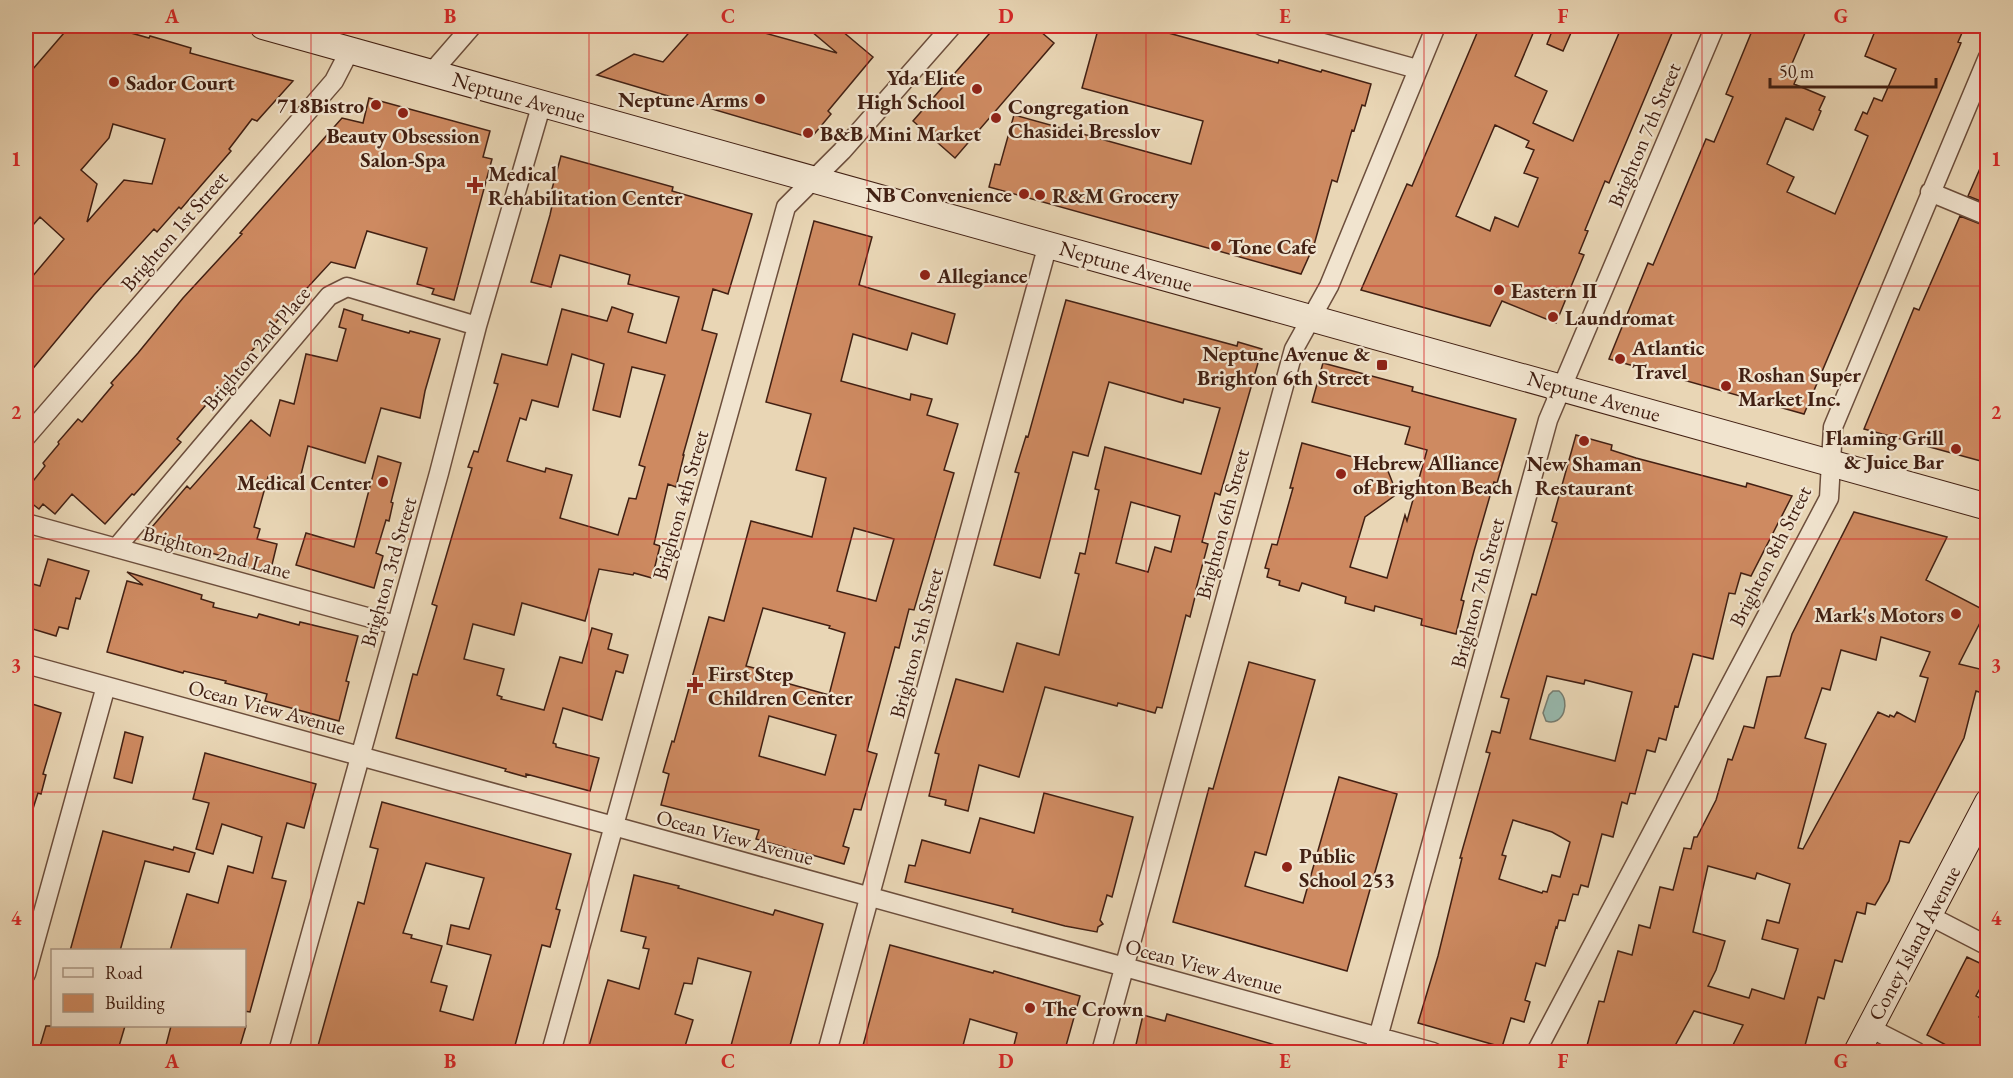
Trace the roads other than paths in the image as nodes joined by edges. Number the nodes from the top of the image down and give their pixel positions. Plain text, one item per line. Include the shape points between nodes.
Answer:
1 (263, 26) edge
2 (472, 26) edge
3 (952, 26) edge
4 (1262, 26) edge
5 (1436, 26) edge
6 (1715, 26) edge
7 (350, 50) junction
8 (1988, 57) edge
9 (1417, 69) junction
10 (432, 72) junction
11 (542, 103) junction
12 (815, 179) junction
13 (1930, 192) junction
14 (1988, 216) edge
15 (1048, 244) junction
16 (1311, 318) junction
17 (477, 326) junction
18 (1561, 387) junction
19 (26, 437) edge
20 (1831, 462) junction
21 (1988, 507) edge
22 (26, 524) edge
23 (116, 548) junction
24 (396, 625) junction
25 (26, 664) edge
26 (105, 686) junction
27 (360, 756) junction
28 (1988, 802) edge
29 (613, 826) junction
30 (870, 897) junction
31 (1928, 915) junction
32 (1988, 946) edge
33 (1125, 967) junction
34 (26, 974) edge
35 (1870, 1028) junction
36 (1376, 1045) edge
37 (278, 1053) edge
38 (551, 1053) edge
39 (827, 1053) edge
40 (1101, 1053) edge
41 (1433, 1053) edge
42 (1536, 1053) edge
43 (1857, 1053) edge
44 (1917, 1053) edge

1 - 7 main road, Neptune Avenue
2 - 10 street
3 - 12 street, Brighton 4th Street
4 - 9 street
5 - 9 street, Brighton 6th Street
6 - 18 street, Brighton 7th Street
7 - 10 main road, Neptune Avenue
7 - 19 street, Brighton 1st Street via 334,81
8 - 13 street, Brighton 8th Street
9 - 16 street, Brighton 6th Street via 1329,286
10 - 11 main road, Neptune Avenue
11 - 12 main road, Neptune Avenue
11 - 17 street, Brighton 3rd Street
12 - 15 main road, Neptune Avenue
12 - 29 street, Brighton 4th Street via 786,207
13 - 14 street
13 - 20 street, Brighton 8th Street via 1833,427
15 - 16 main road, Neptune Avenue
15 - 30 street, Brighton 5th Street
16 - 18 main road, Neptune Avenue
16 - 33 street, Brighton 6th Street via 1294,349
17 - 23 street, Brighton 2nd Place via 347,287 329,296
17 - 24 street, Brighton 3rd Street
18 - 20 main road, Neptune Avenue
18 - 36 street, Brighton 7th Street via 1548,420
20 - 21 main road, Neptune Avenue
20 - 42 street, Brighton 8th Street via 1829,498
22 - 23 street, Brighton 2nd Lane
23 - 24 street, Brighton 2nd Lane
24 - 27 street, Brighton 3rd Street
25 - 26 street, Ocean View Avenue
26 - 27 street, Ocean View Avenue
26 - 34 street
27 - 29 street, Ocean View Avenue
27 - 37 street, Brighton 3rd Street
28 - 31 main road, Coney Island Avenue
29 - 30 street, Ocean View Avenue
29 - 38 street, Brighton 4th Street
30 - 33 street, Ocean View Avenue
30 - 39 street, Brighton 5th Street
31 - 32 street
31 - 35 main road, Coney Island Avenue
33 - 36 street, Ocean View Avenue
33 - 40 street, Brighton 6th Street
35 - 43 main road, Coney Island Avenue
35 - 44 street
36 - 41 street, Ocean View Avenue

